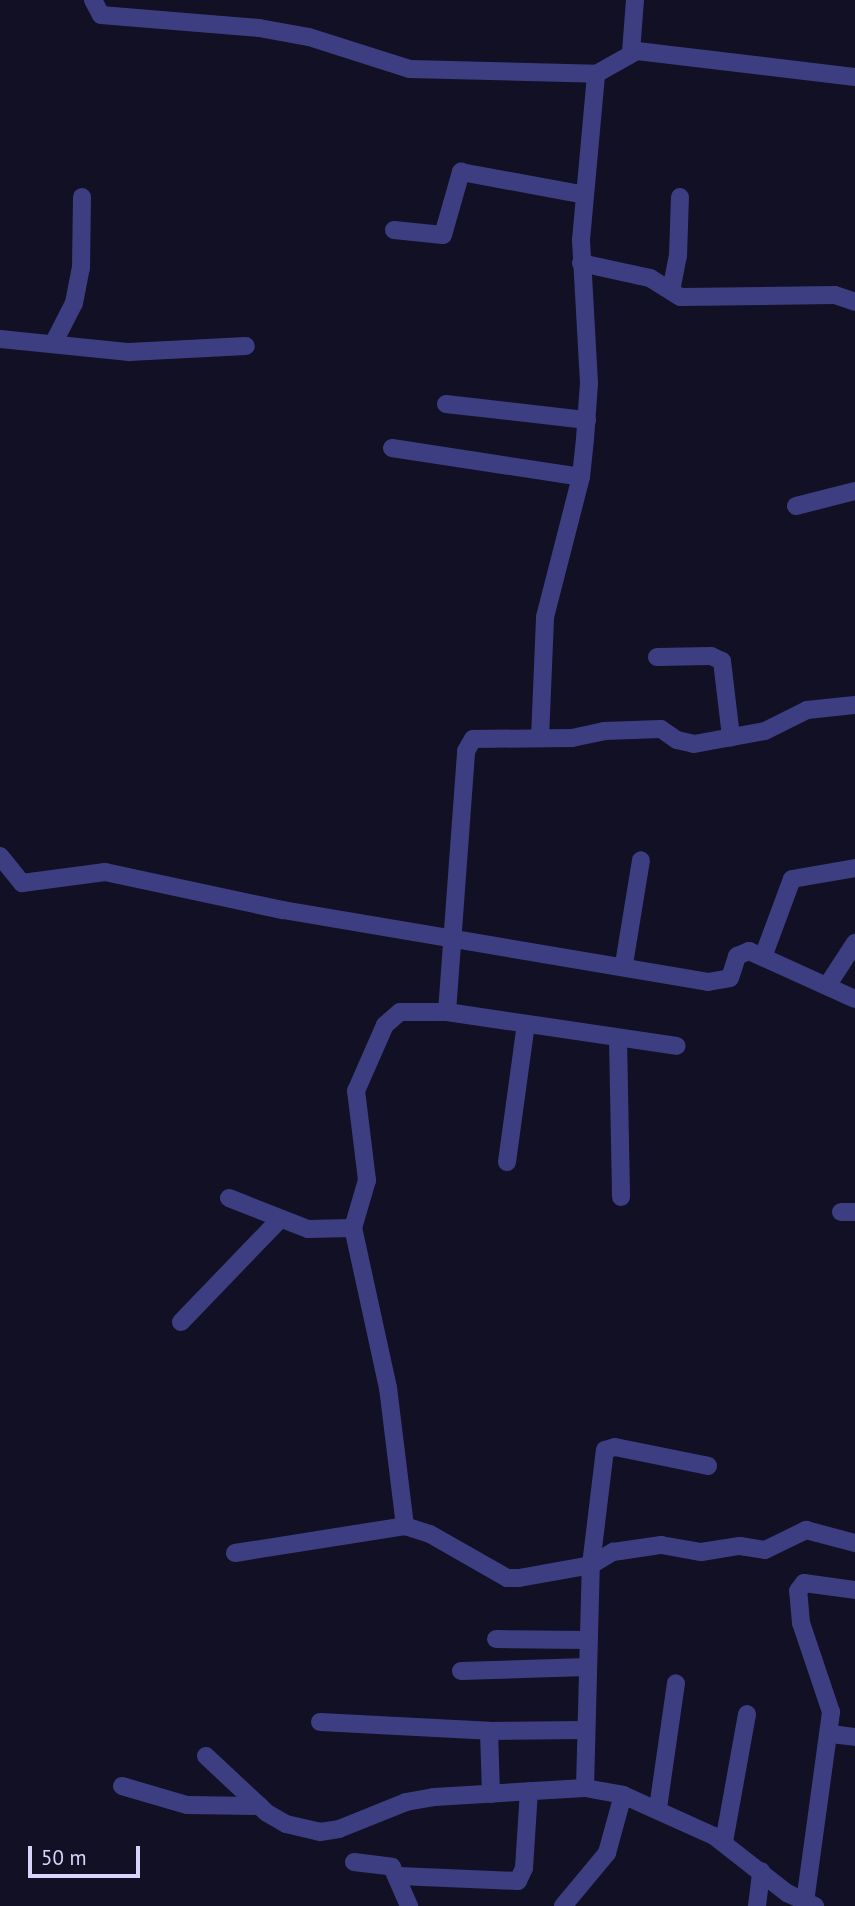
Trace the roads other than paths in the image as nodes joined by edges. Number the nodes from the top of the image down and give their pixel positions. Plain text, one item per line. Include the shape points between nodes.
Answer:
1 (93, 0) edge
2 (635, 0) edge
3 (631, 52) junction
4 (596, 74) junction
5 (855, 77) edge
6 (585, 195) junction
7 (82, 197) dead end
8 (680, 197) dead end
9 (394, 230) dead end
10 (581, 263) junction
11 (671, 291) junction
12 (855, 302) edge
13 (0, 339) edge
14 (53, 344) junction
15 (246, 346) dead end
16 (446, 404) dead end
17 (587, 420) junction
18 (392, 448) dead end
19 (581, 477) junction
20 (855, 491) edge
21 (796, 506) dead end
22 (657, 657) dead end
23 (855, 705) edge
24 (540, 737) junction
25 (731, 737) junction
26 (0, 856) edge
27 (642, 860) dead end
28 (855, 868) edge
29 (452, 939) junction
30 (855, 943) edge
31 (763, 957) junction
32 (624, 964) junction
33 (829, 984) junction
34 (855, 999) edge
35 (447, 1012) junction
36 (526, 1024) junction
37 (618, 1038) junction
38 (676, 1046) dead end
39 (507, 1162) dead end
40 (621, 1197) dead end
41 (229, 1198) dead end
42 (279, 1220) junction
43 (353, 1228) junction
44 (181, 1322) dead end
45 (708, 1466) dead end
46 (405, 1526) junction
47 (855, 1543) edge
48 (235, 1553) dead end
49 (591, 1565) junction
50 (855, 1590) edge
51 (496, 1639) dead end
52 (588, 1640) junction
53 (587, 1667) junction
54 (461, 1671) dead end
55 (676, 1683) dead end
56 (747, 1714) dead end
57 (320, 1721) dead end
58 (585, 1730) junction
59 (489, 1731) junction
60 (831, 1734) junction
61 (855, 1737) edge
62 (206, 1756) dead end
63 (122, 1786) dead end
64 (585, 1788) junction
65 (529, 1791) junction
66 (491, 1794) junction
67 (623, 1795) junction
68 (260, 1806) junction
69 (659, 1808) junction
70 (724, 1842) junction
71 (354, 1862) dead end
72 (761, 1871) junction
73 (399, 1876) junction
74 (810, 1904) edge
75 (409, 1906) edge
76 (563, 1906) edge
77 (757, 1906) edge

1 - 4 street via 101,15 259,28 309,37 410,69
2 - 3 street
3 - 4 street
3 - 5 street
4 - 6 street
6 - 9 street via 461,172 443,235
6 - 10 street
7 - 14 street via 81,268 74,303
8 - 11 street via 678,257
10 - 11 street via 650,278
10 - 17 street
11 - 12 street via 694,298 835,295
13 - 14 street
14 - 15 street via 159,353
16 - 17 street
17 - 19 street
18 - 19 street
19 - 24 street via 545,617
20 - 21 street
22 - 25 street via 718,656
23 - 25 street via 807,710 780,726
24 - 25 street via 661,729 684,743
24 - 29 street via 481,737 468,743
26 - 29 street via 22,883 105,872
27 - 32 street
28 - 31 street via 792,879
29 - 32 street
29 - 35 street
30 - 33 street
31 - 32 street via 741,951 730,978 719,982
31 - 33 street
33 - 34 street
35 - 36 street
35 - 43 street via 410,1010 390,1017 358,1082 356,1100 367,1180
36 - 37 street
36 - 39 street
37 - 38 street
37 - 40 street
41 - 42 street
42 - 43 street via 323,1231
42 - 44 street
43 - 46 street via 390,1400
45 - 49 street via 615,1447 606,1450
46 - 48 street
46 - 49 street via 430,1534 508,1578
47 - 49 street via 806,1530 765,1550 740,1546 701,1552 661,1545 613,1552
49 - 52 street
50 - 60 street via 804,1583 798,1591 801,1623 831,1712
51 - 52 street
52 - 53 street
53 - 54 street
53 - 58 street
55 - 69 street
56 - 70 street
57 - 59 street
58 - 59 street
58 - 64 street
59 - 66 street
60 - 61 street
60 - 74 street
62 - 68 street
63 - 68 street via 187,1805
64 - 65 street
64 - 67 street
65 - 66 street
65 - 73 street via 524,1868 518,1881
66 - 68 street via 407,1802 340,1829 320,1832 286,1824
67 - 69 street
67 - 76 street via 607,1853
69 - 70 street
70 - 72 street
71 - 73 street via 392,1867
72 - 74 street
72 - 77 street
73 - 75 street

